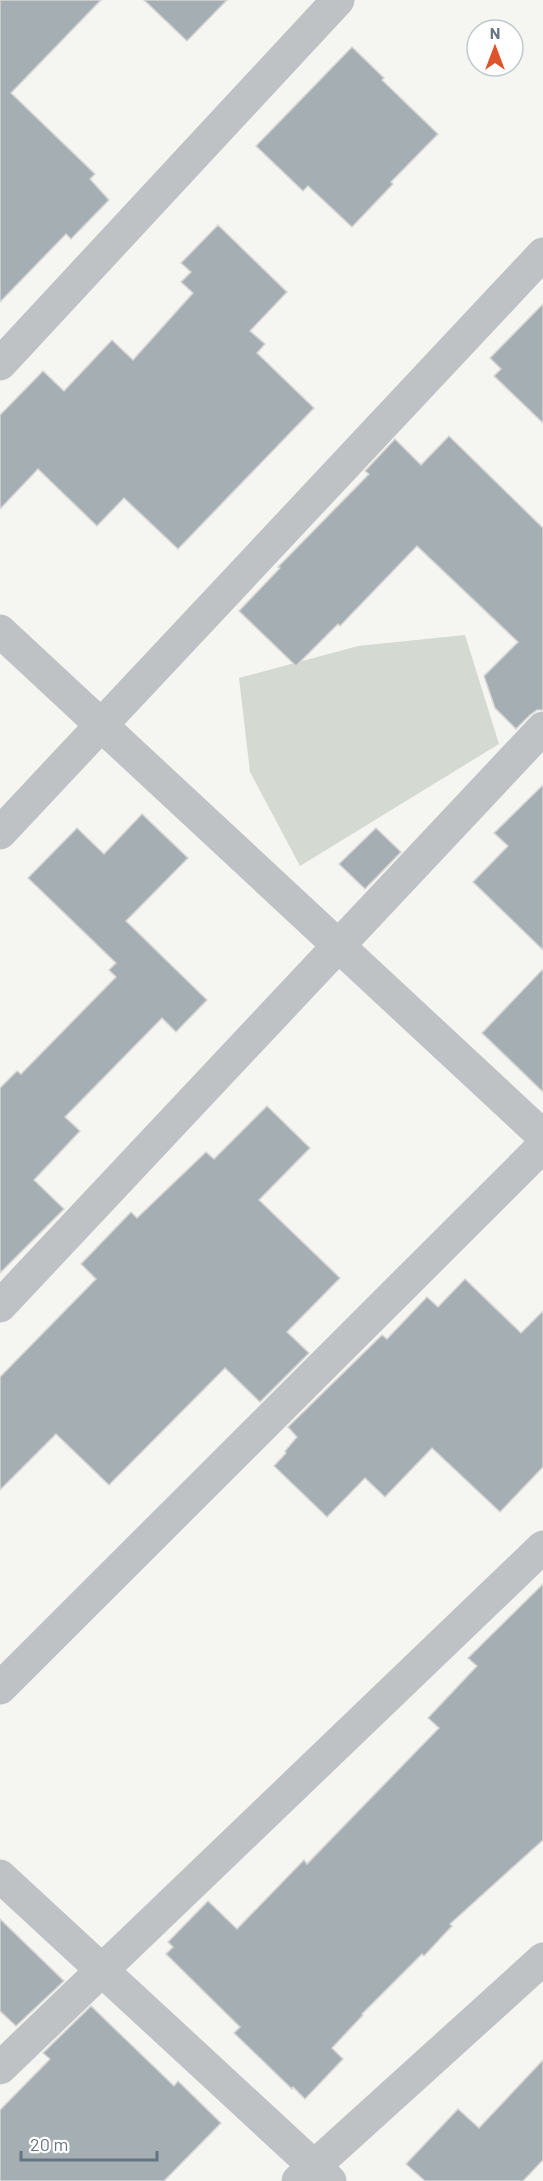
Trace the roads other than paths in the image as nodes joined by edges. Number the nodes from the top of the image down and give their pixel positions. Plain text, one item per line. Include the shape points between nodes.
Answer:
1 (338, 0) edge
2 (543, 254) edge
3 (0, 364) edge
4 (0, 631) edge
5 (101, 725) junction
6 (543, 728) edge
7 (0, 833) edge
8 (338, 946) junction
9 (543, 1136) edge
10 (543, 1146) edge
11 (0, 1306) edge
12 (543, 1547) edge
13 (0, 1688) edge
14 (0, 1876) edge
15 (543, 1959) edge
16 (101, 1969) junction
17 (0, 2068) edge
18 (314, 2176) edge

1 - 3 street
2 - 5 street
4 - 5 street
5 - 7 street
5 - 8 street
6 - 8 street
8 - 9 street
8 - 11 street
10 - 13 street
12 - 16 street
14 - 16 street
15 - 18 street
16 - 17 street
16 - 18 street

